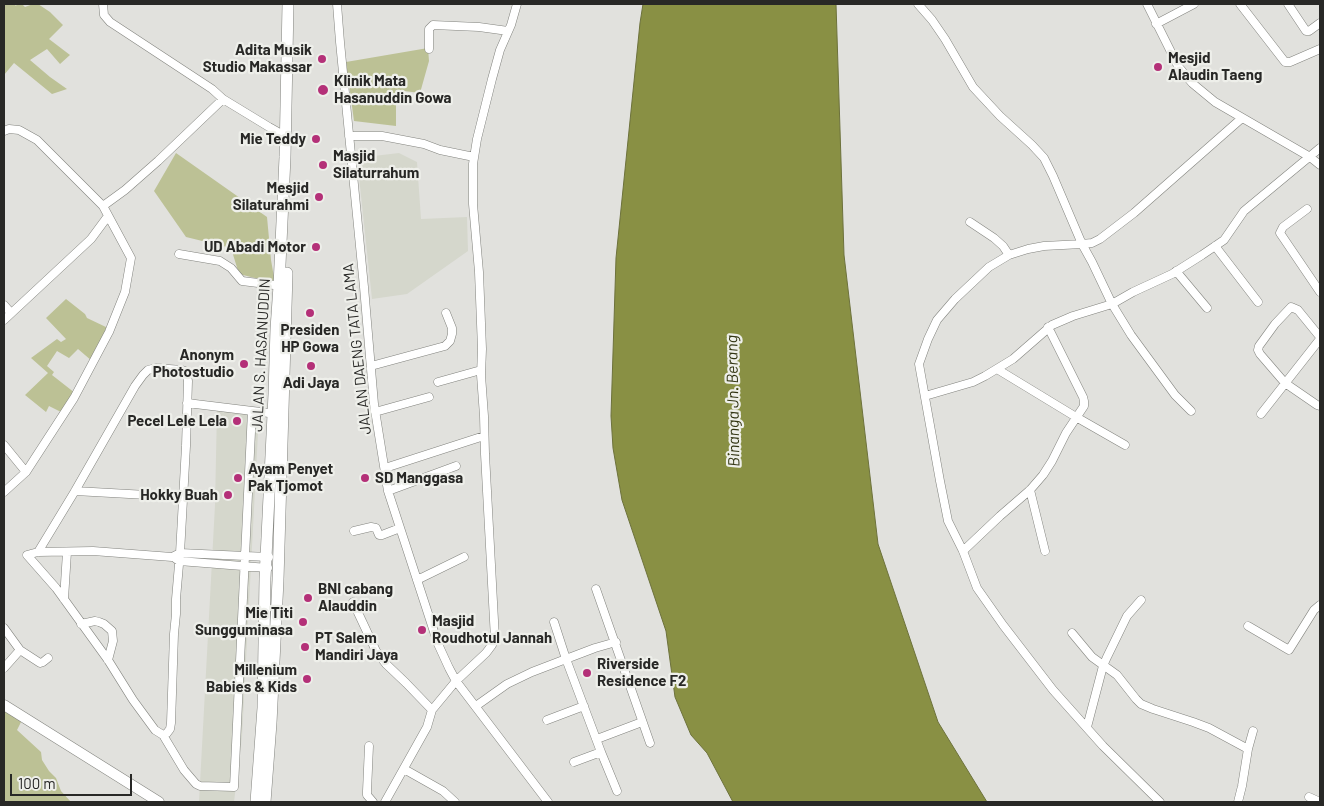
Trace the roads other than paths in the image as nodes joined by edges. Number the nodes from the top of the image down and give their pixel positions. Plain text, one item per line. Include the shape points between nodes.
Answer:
1 (103, 4) edge
2 (288, 4) edge
3 (295, 4) edge
4 (337, 4) edge
5 (517, 4) edge
6 (918, 4) edge
7 (1147, 4) edge
8 (1194, 4) edge
9 (1240, 4) edge
10 (1288, 4) edge
11 (1320, 23) edge
12 (1156, 24) junction
13 (508, 31) junction
14 (429, 49) dead end
15 (1320, 49) edge
16 (223, 99) junction
17 (290, 117) junction
18 (1242, 118) junction
19 (4, 131) edge
20 (285, 136) junction
21 (349, 136) junction
22 (1320, 148) edge
23 (288, 157) junction
24 (474, 157) junction
25 (1310, 157) junction
26 (1320, 165) edge
27 (102, 206) junction
28 (1307, 208) dead end
29 (108, 216) junction
30 (970, 222) dead end
31 (1082, 244) junction
32 (1215, 246) junction
33 (179, 254) dead end
34 (1009, 255) junction
35 (1176, 271) junction
36 (283, 286) junction
37 (1320, 292) edge
38 (1258, 302) dead end
39 (1112, 304) junction
40 (4, 305) edge
41 (1207, 308) dead end
42 (11, 313) junction
43 (446, 313) dead end
44 (4, 320) edge
45 (1048, 328) junction
46 (1320, 338) edge
47 (371, 366) junction
48 (997, 369) junction
49 (481, 370) junction
50 (438, 382) dead end
51 (1285, 383) junction
52 (925, 396) junction
53 (429, 397) dead end
54 (187, 403) junction
55 (1320, 406) edge
56 (252, 412) junction
57 (375, 412) junction
58 (1191, 412) dead end
59 (278, 414) junction
60 (1262, 414) dead end
61 (1076, 417) junction
62 (484, 436) junction
63 (4, 445) edge
64 (1125, 445) dead end
65 (456, 466) dead end
66 (385, 468) junction
67 (26, 472) junction
68 (75, 490) junction
69 (1030, 490) junction
70 (388, 491) junction
71 (4, 492) edge
72 (183, 497) junction
73 (400, 528) junction
74 (354, 531) dead end
75 (1045, 551) dead end
76 (38, 552) junction
77 (67, 552) junction
78 (964, 552) junction
79 (245, 556) junction
80 (179, 557) junction
81 (464, 557) dead end
82 (265, 562) junction
83 (278, 563) junction
84 (245, 565) junction
85 (417, 580) junction
86 (596, 589) dead end
87 (64, 599) junction
88 (1140, 600) dead end
89 (353, 602) dead end
90 (1320, 605) edge
91 (554, 622) dead end
92 (81, 624) junction
93 (1248, 626) dead end
94 (4, 628) edge
95 (1072, 633) dead end
96 (616, 642) junction
97 (20, 650) junction
98 (48, 658) dead end
99 (108, 660) junction
100 (566, 660) junction
101 (1103, 666) junction
102 (4, 668) edge
103 (456, 680) junction
104 (4, 704) edge
105 (476, 706) junction
106 (584, 706) junction
107 (267, 708) junction
108 (432, 710) junction
109 (547, 720) dead end
110 (642, 722) junction
111 (1086, 727) junction
112 (1252, 730) dead end
113 (163, 735) junction
114 (597, 739) junction
115 (650, 743) dead end
116 (369, 746) dead end
117 (1248, 749) junction
118 (601, 752) junction
119 (574, 762) dead end
120 (404, 769) junction
121 (617, 790) dead end
122 (1309, 797) dead end
123 (159, 802) edge
124 (256, 802) edge
125 (265, 802) edge
126 (373, 802) edge
127 (387, 802) edge
128 (455, 802) edge
129 (548, 802) edge
130 (1160, 802) edge
131 (1238, 802) edge
132 (1320, 802) edge

1 - 16 street via 104,15 110,22
2 - 17 highway, JALAN S. HASANUDDIN
3 - 17 highway, JALAN S. HASANUDDIN
4 - 21 street, JALAN DAENG TATA LAMA
5 - 13 street
6 - 31 street via 945,38 973,87 1044,158
7 - 12 street
8 - 12 street
9 - 15 street via 1284,61 1288,63
10 - 11 street via 1306,31
12 - 18 street via 1178,66 1192,83
13 - 14 street via 432,25
13 - 24 street via 492,79
16 - 20 street
16 - 27 street via 125,190
17 - 20 highway, JALAN S. HASANUDDIN
17 - 23 highway, JALAN S. HASANUDDIN
18 - 25 street
18 - 31 street via 1134,213 1100,239
19 - 27 street via 19,130 37,140
20 - 23 highway, JALAN S. HASANUDDIN
21 - 24 street via 382,136
21 - 47 street, JALAN DAENG TATA LAMA
22 - 25 street
23 - 36 highway, JALAN S. HASANUDDIN
24 - 49 street via 472,178
25 - 26 street
25 - 32 street via 1244,211 1224,240
27 - 29 street
28 - 37 street via 1280,233
29 - 42 street via 91,239
29 - 67 street via 131,258 125,292 109,332 74,398
30 - 34 street via 994,238
31 - 34 street via 1044,246
31 - 39 street
32 - 35 street
32 - 38 street
33 - 36 street via 220,261 242,281
34 - 52 street via 989,267 938,320 919,364
35 - 39 street
35 - 41 street
36 - 59 highway, JALAN S. HASANUDDIN
39 - 45 street via 1072,316
39 - 58 street via 1174,395
40 - 42 street
42 - 44 street
43 - 47 street via 452,334 444,346
45 - 48 street
45 - 61 street via 1084,401
46 - 51 street
46 - 51 street via 1293,307 1275,324 1258,352
47 - 57 street, JALAN DAENG TATA LAMA
48 - 52 street via 973,382
48 - 61 street
49 - 50 street
49 - 62 street
51 - 55 street
51 - 60 street
52 - 78 street via 948,521
53 - 57 street
54 - 56 street
54 - 68 street via 188,376 185,371 148,370 135,386
54 - 72 street
56 - 59 street
56 - 79 street
57 - 66 street, JALAN DAENG TATA LAMA
59 - 82 highway, JALAN S. HASANUDDIN
59 - 83 highway, JALAN S. HASANUDDIN
61 - 64 street
61 - 69 street via 1052,461
62 - 66 street
62 - 103 street via 495,638 486,653
63 - 67 street
65 - 70 street
66 - 70 street, JALAN DAENG TATA LAMA
67 - 71 street
68 - 72 street
68 - 76 street
69 - 75 street
69 - 78 street
70 - 73 street, JALAN DAENG TATA LAMA
72 - 80 street
73 - 74 street via 381,535 371,527
73 - 85 street, JALAN DAENG TATA LAMA
76 - 77 street
76 - 87 street via 27,555
77 - 80 street
77 - 87 street
78 - 111 street via 977,588 1053,690
79 - 80 street
79 - 82 street
79 - 84 street
80 - 84 street
80 - 113 street via 171,727
81 - 85 street
82 - 83 street
82 - 84 street
82 - 107 highway, JALAN S. HASANUDDIN
83 - 107 highway, JALAN S. HASANUDDIN
84 - 113 street via 234,787 196,784
85 - 103 street, JALAN DAENG TATA LAMA via 438,644
86 - 96 street
87 - 92 street
88 - 101 street via 1128,616
89 - 108 street via 376,651
90 - 93 street via 1288,650
91 - 100 street
92 - 99 street
92 - 99 street via 100,622 112,631
94 - 97 street
95 - 101 street
96 - 100 street
96 - 110 street
97 - 98 street via 40,663
97 - 102 street
99 - 113 street via 155,730
100 - 105 street via 507,684
100 - 106 street
101 - 111 street
101 - 117 street via 1114,672 1142,704 1209,728
103 - 105 street, JALAN DAENG TATA LAMA
103 - 108 street
104 - 123 main road
105 - 129 street, JALAN DAENG TATA LAMA
106 - 109 street
106 - 114 street
107 - 124 highway
107 - 125 highway via 271,722
108 - 120 street via 427,727
110 - 114 street
110 - 115 street
111 - 130 street
112 - 117 street
114 - 118 street
116 - 126 street via 366,791
117 - 131 street
118 - 119 street
118 - 121 street
120 - 127 street
120 - 128 street via 443,791
122 - 132 street

